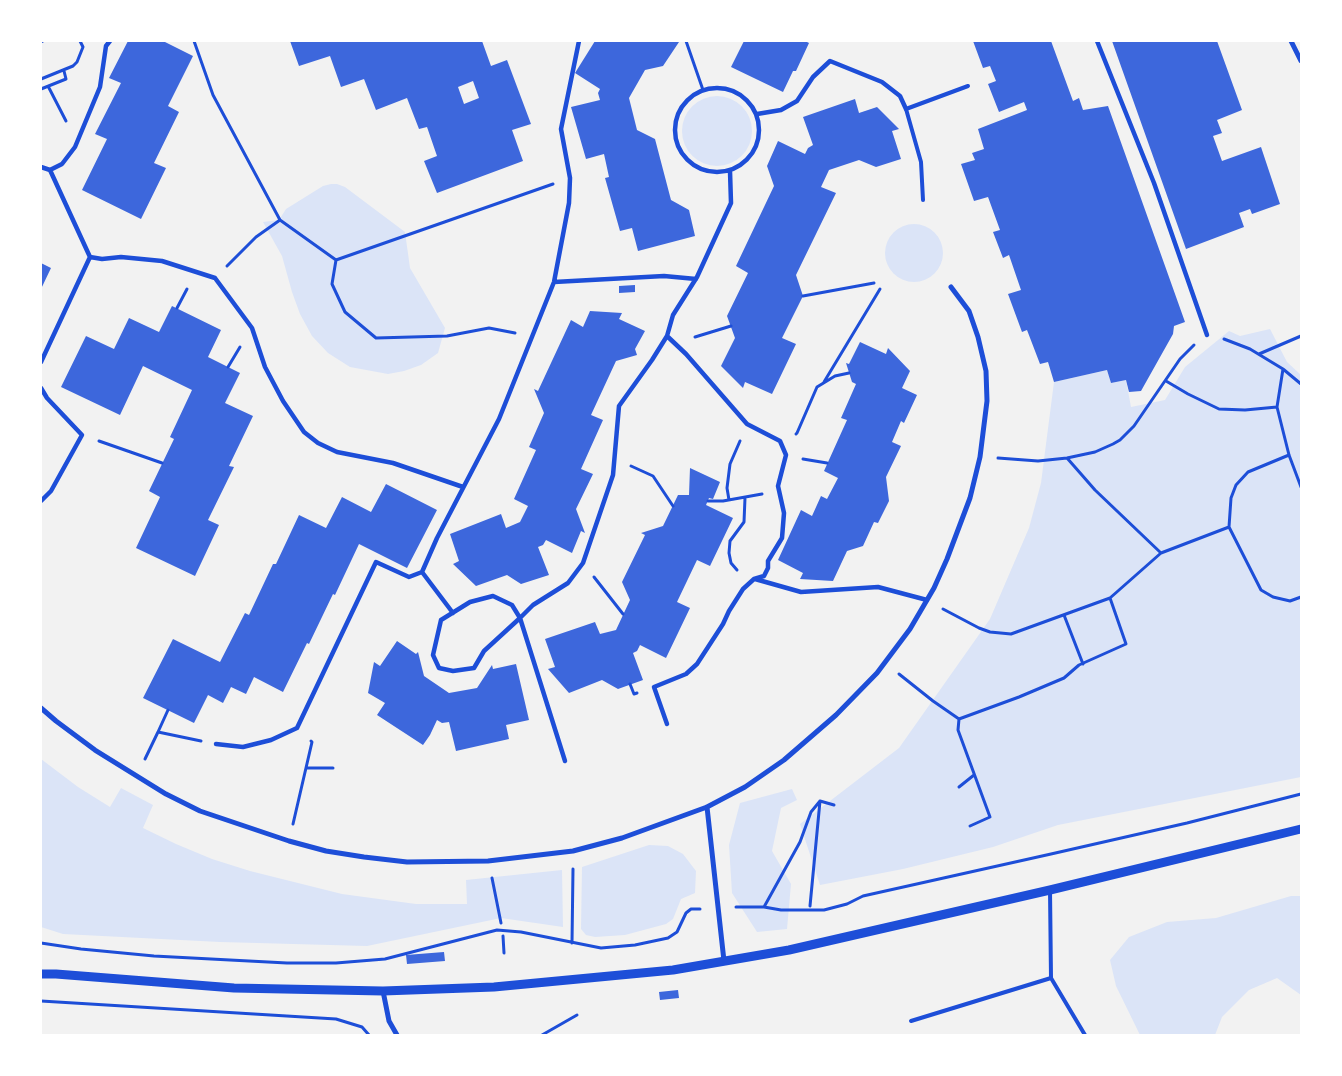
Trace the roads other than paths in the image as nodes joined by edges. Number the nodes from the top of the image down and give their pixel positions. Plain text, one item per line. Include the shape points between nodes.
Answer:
1 (110, 41) edge
2 (579, 41) edge
3 (1097, 41) edge
4 (1291, 41) edge
5 (1301, 61) edge
6 (968, 86) dead end
7 (906, 109) junction
8 (757, 114) junction
9 (41, 167) edge
10 (50, 170) junction
11 (730, 171) junction
12 (923, 200) dead end
13 (90, 258) junction
14 (696, 279) junction
15 (554, 282) junction
16 (952, 287) dead end
17 (1207, 335) road end
18 (667, 336) junction
19 (41, 362) edge
20 (41, 388) edge
21 (463, 487) junction
22 (41, 500) edge
23 (422, 572) junction
24 (754, 579) junction
25 (927, 600) junction
26 (453, 613) junction
27 (520, 618) junction
28 (41, 708) edge
29 (667, 724) dead end
30 (216, 744) road end
31 (565, 761) dead end
32 (707, 807) junction
33 (1301, 829) edge
34 (1050, 890) junction
35 (724, 961) junction
36 (41, 969) edge
37 (41, 974) edge
38 (56, 974) junction
39 (1051, 978) junction
40 (383, 991) junction
41 (911, 1021) dead end
42 (397, 1035) edge
43 (1085, 1035) edge

1 - 10 street via 106,46 100,87 75,147 62,164
2 - 15 street via 561,129 570,178 569,203
3 - 17 street via 1154,183
4 - 5 street
6 - 7 lane
7 - 8 street via 900,96 882,82 830,61 813,77 797,101 781,110
7 - 12 lane via 920,162
8 - 11 street via 760,128 753,154 744,164
8 - 11 street via 744,97 726,88 703,90 690,96 682,106 675,121 676,142 683,157 706,172
9 - 10 street
10 - 13 street
11 - 14 street via 731,203
13 - 19 street
13 - 21 street via 121,257 162,262 215,278 252,328 265,367 304,432 337,452 393,463
14 - 15 street via 664,276
14 - 18 street via 673,314
15 - 21 street via 499,419
16 - 25 street via 970,310 986,371 987,401 980,457 970,498 947,559
18 - 24 street via 747,424 780,441 786,455 778,486 784,513 782,538 768,561 764,576
18 - 27 street via 619,406 613,475 583,563 568,584 533,605
20 - 22 street via 82,436 51,491
21 - 23 street
23 - 26 street
23 - 30 street via 409,577 376,562 297,728 271,740 244,747
24 - 25 street via 801,592 878,587
24 - 29 street via 742,589 724,624 697,664 686,674 654,687
25 - 32 street via 878,673 836,714 784,760 745,787
26 - 27 street via 470,602 493,596 512,605
26 - 27 street via 441,620 433,655 438,668 453,671 474,668 484,651
27 - 31 street
28 - 32 street via 96,750 166,794 200,811 289,841 364,857 407,862 488,861 573,851 622,838
32 - 35 street
33 - 34 street
34 - 35 street via 789,950
34 - 39 lane
35 - 40 street via 673,970 563,981
36 - 38 street
37 - 38 street
38 - 40 street via 234,988
39 - 41 lane
39 - 43 lane
40 - 42 street

